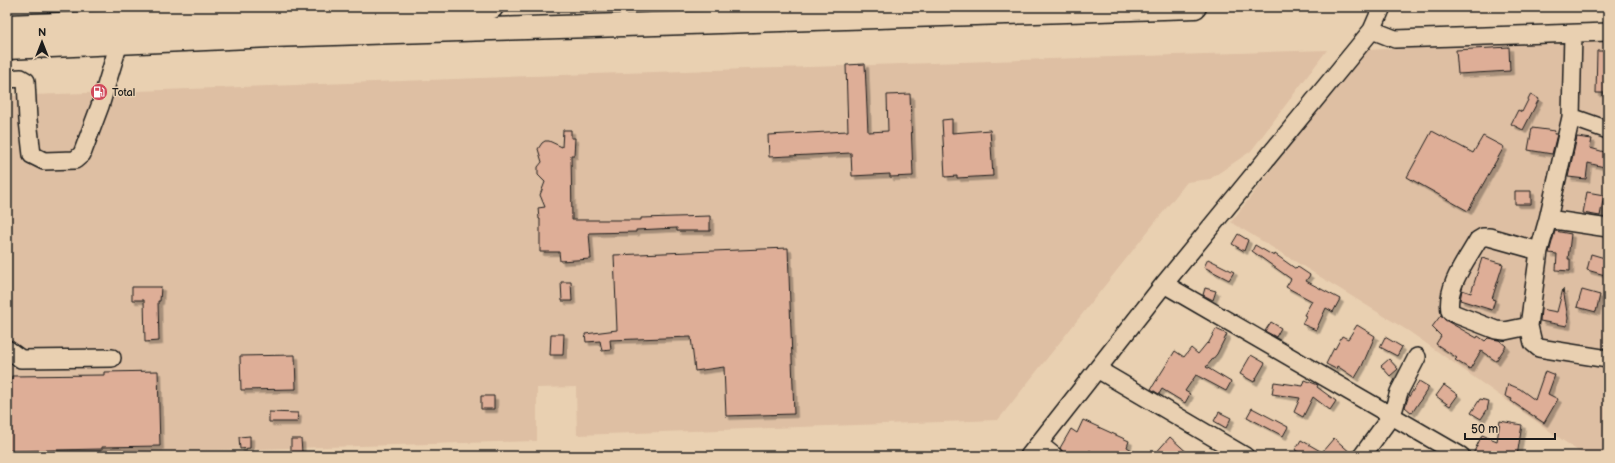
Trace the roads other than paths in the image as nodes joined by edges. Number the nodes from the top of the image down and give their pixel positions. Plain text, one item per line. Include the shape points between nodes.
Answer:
1 (492, 7) edge
2 (1195, 7) edge
3 (1382, 7) edge
4 (873, 12) edge
5 (7, 26) edge
6 (1372, 30) junction
7 (1608, 32) edge
8 (1572, 34) junction
9 (119, 43) junction
10 (7, 48) edge
11 (7, 79) edge
12 (1571, 117) junction
13 (1608, 130) edge
14 (1548, 219) junction
15 (1608, 228) edge
16 (1539, 251) junction
17 (1164, 284) junction
18 (1529, 326) junction
19 (7, 349) edge
20 (1416, 357) dead end
21 (112, 358) dead end
22 (1608, 359) edge
23 (1097, 369) junction
24 (1392, 415) junction
25 (1034, 450) edge
26 (1054, 456) edge
27 (1245, 456) edge
28 (1362, 456) edge
29 (1461, 456) edge

1 - 5 highway
2 - 4 highway
3 - 6 street
4 - 9 highway
6 - 8 street via 1395,39
6 - 17 street
7 - 8 street
8 - 12 street
9 - 10 highway
9 - 11 street via 82,154 75,160 44,161 32,155 26,81 21,78
12 - 13 street
12 - 14 street
14 - 15 street
14 - 16 street
16 - 18 street
16 - 18 street via 1483,237 1478,240 1458,274 1449,305 1450,311 1455,314 1496,330 1505,331
17 - 23 street
17 - 24 street
18 - 22 street via 1533,343 1539,348
19 - 21 street via 21,359
20 - 24 street via 1399,392
23 - 25 street
23 - 27 street
24 - 28 street
24 - 29 street
25 - 26 street

